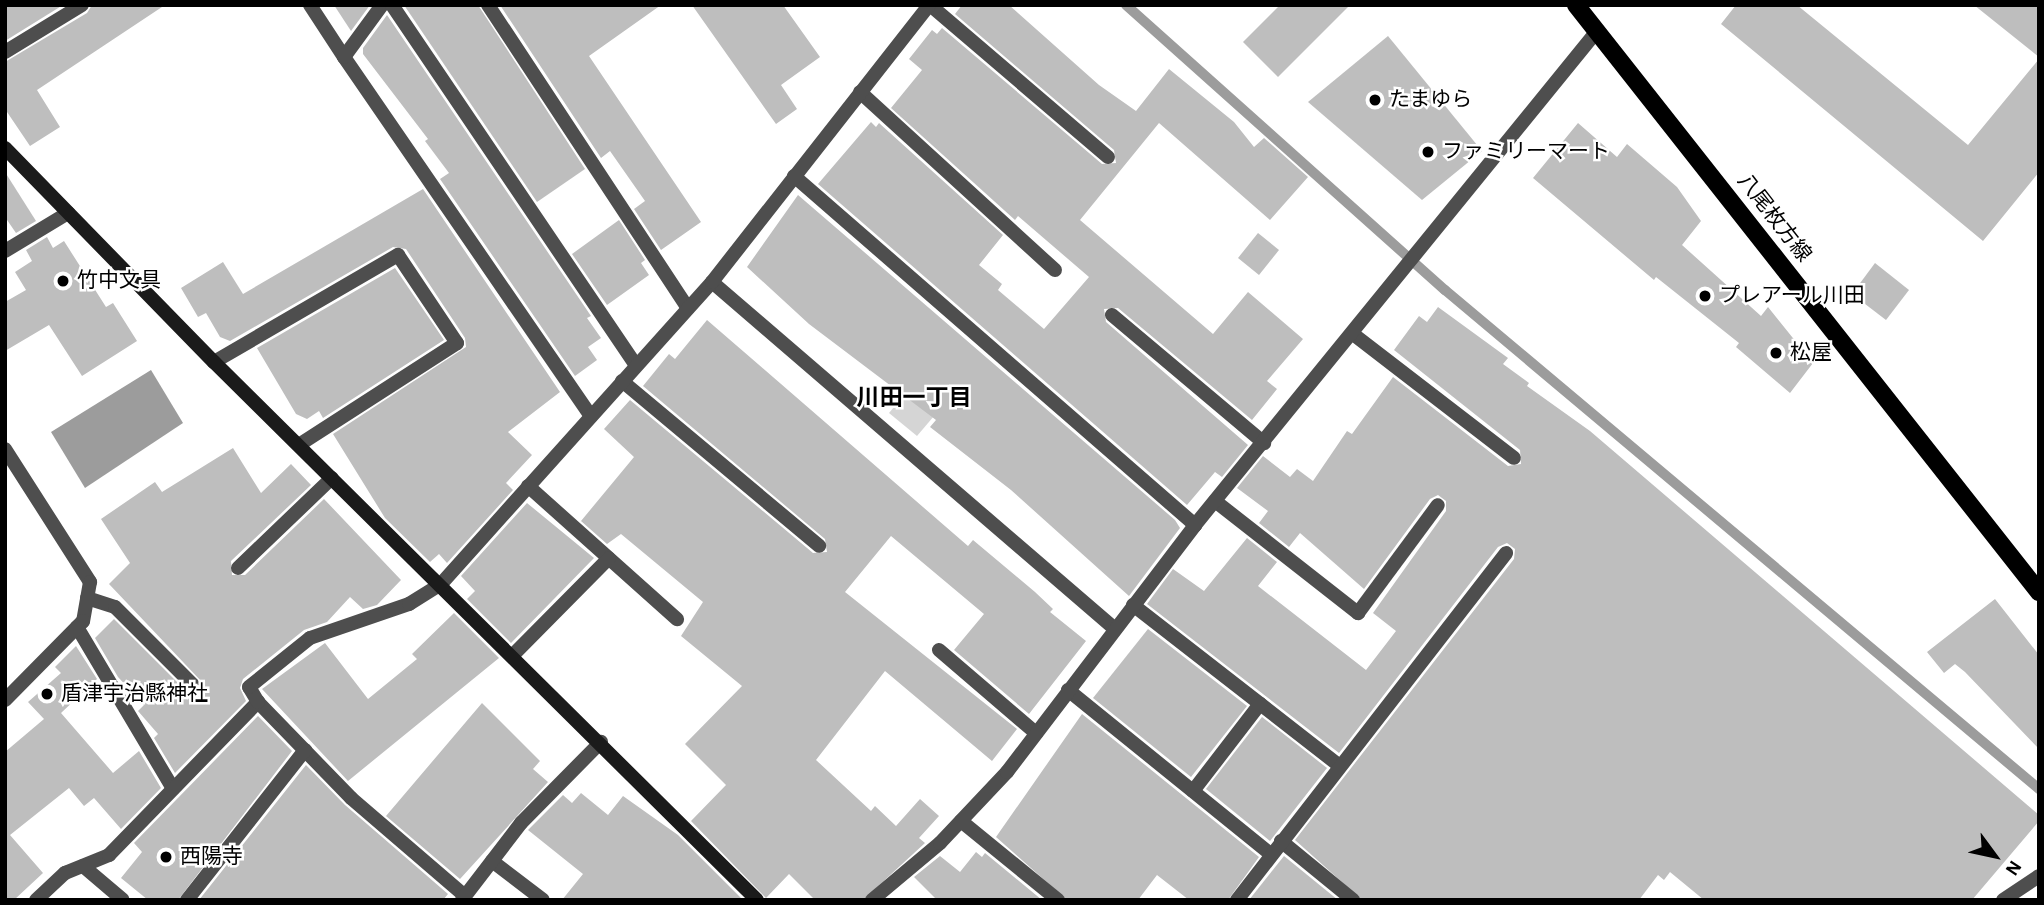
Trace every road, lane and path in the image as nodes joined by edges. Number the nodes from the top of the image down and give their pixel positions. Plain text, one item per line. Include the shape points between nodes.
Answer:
1 (82, 5) edge
2 (310, 5) edge
3 (382, 5) edge
4 (393, 5) edge
5 (488, 5) edge
6 (929, 5) edge
7 (1576, 5) edge
8 (1597, 31) junction
9 (5, 52) edge
10 (344, 57) junction
11 (860, 92) junction
12 (5, 148) edge
13 (1108, 157) dead end
14 (794, 176) junction
15 (68, 212) junction
16 (5, 251) edge
17 (1055, 270) dead end
18 (712, 282) junction
19 (688, 308) junction
20 (1112, 315) dead end
21 (1353, 334) junction
22 (214, 362) junction
23 (636, 365) junction
24 (622, 382) junction
25 (591, 416) junction
26 (1264, 443) junction
27 (299, 445) junction
28 (5, 449) edge
29 (1514, 458) dead end
30 (332, 478) junction
31 (528, 486) junction
32 (1215, 501) junction
33 (1438, 505) dead end
34 (1195, 524) junction
35 (819, 547) dead end
36 (1506, 553) dead end
37 (609, 558) junction
38 (238, 568) dead end
39 (441, 584) junction
40 (2039, 592) edge
41 (87, 598) junction
42 (1133, 605) junction
43 (677, 619) dead end
44 (77, 627) junction
45 (1115, 629) junction
46 (939, 650) dead end
47 (513, 655) junction
48 (193, 685) dead end
49 (1068, 690) junction
50 (5, 700) edge
51 (258, 702) junction
52 (1260, 704) junction
53 (1036, 733) junction
54 (601, 743) junction
55 (305, 750) junction
56 (1339, 766) junction
57 (173, 789) junction
58 (1193, 791) junction
59 (961, 821) junction
60 (1281, 841) junction
61 (1272, 855) junction
62 (492, 861) junction
63 (83, 866) junction
64 (2039, 876) edge
65 (464, 898) edge
66 (36, 900) edge
67 (123, 900) edge
68 (187, 900) edge
69 (543, 900) edge
70 (757, 900) edge
71 (872, 900) edge
72 (1058, 900) edge
73 (1237, 900) edge
74 (1353, 900) edge
75 (2003, 900) edge

1 - 9 street
2 - 10 street
3 - 10 street
4 - 23 street
5 - 19 street
6 - 11 street
6 - 13 street
7 - 8 main road, 八尾枚方線
8 - 21 street
8 - 40 main road, 八尾枚方線
10 - 25 street
11 - 14 street
11 - 17 street
12 - 15 street
14 - 18 street
14 - 34 street
15 - 16 street
15 - 22 street
18 - 19 street
18 - 45 street
19 - 23 street
20 - 26 street
21 - 26 street
21 - 29 street
22 - 27 street
22 - 27 street via 398,255 457,343
23 - 24 street
24 - 25 street
24 - 35 street
25 - 31 street
26 - 32 street
27 - 30 street
28 - 41 street via 90,582
30 - 38 street
30 - 39 street
31 - 37 street
31 - 39 street
32 - 33 street via 1358,613
32 - 34 street
34 - 42 street
36 - 56 street
37 - 43 street
37 - 47 street
39 - 47 street
39 - 51 street via 409,604 310,638 249,688
41 - 44 street via 83,621
41 - 48 street via 115,607
42 - 45 street
42 - 52 street
44 - 50 street
44 - 57 street
45 - 49 street
46 - 53 street
47 - 54 street
49 - 53 street
49 - 58 street
51 - 55 street
51 - 57 street
52 - 56 street
52 - 58 street
53 - 59 street
54 - 62 street via 521,823
54 - 70 street
55 - 65 street via 351,798
55 - 68 street
56 - 60 street
57 - 63 street via 109,855
58 - 61 street
59 - 71 street
59 - 72 street
60 - 61 street
60 - 74 street
61 - 73 street
62 - 65 street
62 - 69 street
63 - 66 street via 65,873
63 - 67 street
64 - 75 street

